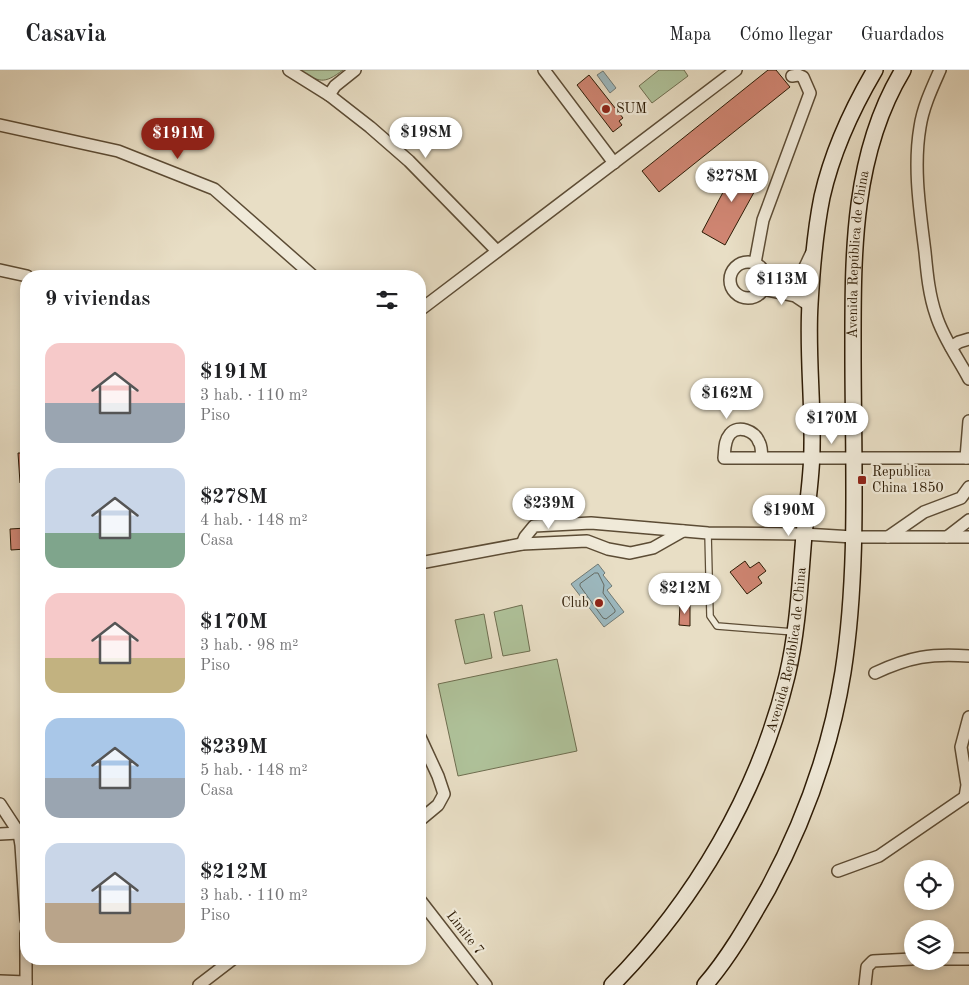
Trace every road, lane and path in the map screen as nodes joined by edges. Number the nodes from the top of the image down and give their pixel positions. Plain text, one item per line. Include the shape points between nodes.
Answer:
1 (289, 70) edge
2 (355, 70) edge
3 (544, 70) edge
4 (736, 70) edge
5 (875, 70) edge
6 (903, 70) edge
7 (940, 70) edge
8 (792, 76) dead end
9 (329, 95) junction
10 (0, 125) edge
11 (614, 163) junction
12 (814, 248) junction
13 (497, 251) junction
14 (755, 263) junction
15 (0, 270) edge
16 (306, 270) edge
17 (20, 274) edge
18 (765, 283) junction
19 (426, 305) edge
20 (810, 306) junction
21 (969, 339) edge
22 (951, 347) junction
23 (969, 380) edge
24 (969, 421) edge
25 (762, 458) dead end
26 (812, 458) junction
27 (853, 458) junction
28 (967, 458) edge
29 (969, 486) edge
30 (969, 520) edge
31 (683, 531) junction
32 (708, 533) junction
33 (804, 534) junction
34 (852, 537) junction
35 (888, 537) junction
36 (947, 537) junction
37 (969, 537) edge
38 (522, 544) junction
39 (426, 562) edge
40 (794, 632) junction
41 (969, 656) edge
42 (875, 673) dead end
43 (969, 717) edge
44 (426, 750) edge
45 (0, 804) edge
46 (426, 816) edge
47 (19, 833) junction
48 (0, 834) edge
49 (20, 839) edge
50 (838, 872) dead end
51 (426, 908) edge
52 (954, 959) edge
53 (969, 959) edge
54 (904, 960) edge
55 (26, 965) edge
56 (225, 965) edge
57 (0, 980) edge
58 (26, 984) edge
59 (199, 985) edge
60 (486, 985) edge
61 (612, 985) edge
62 (705, 985) edge
63 (865, 985) edge

1 - 9 street
2 - 9 street
3 - 11 street
4 - 11 street
5 - 12 main road, Avenida República de China via 847,125 830,170
6 - 27 main road, Avenida República de China via 877,125 865,167 858,211 853,274
7 - 22 street via 920,125 917,162 921,225 932,297 936,317
8 - 14 street via 803,77 810,93 763,220
9 - 13 street via 409,161
10 - 16 street via 118,151 214,189
11 - 13 street
12 - 18 street via 797,279
12 - 20 main road, Avenida República de China
13 - 19 street
14 - 18 street via 764,272
14 - 18 street via 744,262 734,268 731,285 738,294 749,298 760,294
15 - 17 street
18 - 20 street
20 - 26 main road, Avenida República de China
21 - 22 street
22 - 23 street
24 - 28 street
25 - 26 street
26 - 27 street
26 - 33 main road, Avenida República de China
27 - 28 street
27 - 34 main road, Avenida República de China
29 - 35 street via 961,498 924,512
30 - 36 street
31 - 32 street
31 - 38 street via 653,548 630,553 587,541
31 - 38 street via 591,523 540,524 531,529
32 - 33 street
32 - 40 lane via 712,621 717,626
33 - 34 street
33 - 40 main road, Avenida República de China
34 - 35 street
34 - 62 main road, Avenida República de China via 843,672 831,731 815,783 784,859 752,918
35 - 36 street
36 - 37 street
38 - 39 street
40 - 61 main road, Avenida República de China via 787,676 769,736 744,798 706,866 675,912
41 - 42 street via 921,657
43 - 50 street via 961,747 967,785 965,797 879,856
44 - 46 street via 444,794 434,810
45 - 47 street
47 - 48 street
47 - 49 street
51 - 60 street, Limite 7
52 - 53 street
54 - 63 street via 873,961 867,967
55 - 58 street
56 - 59 street
57 - 58 street

